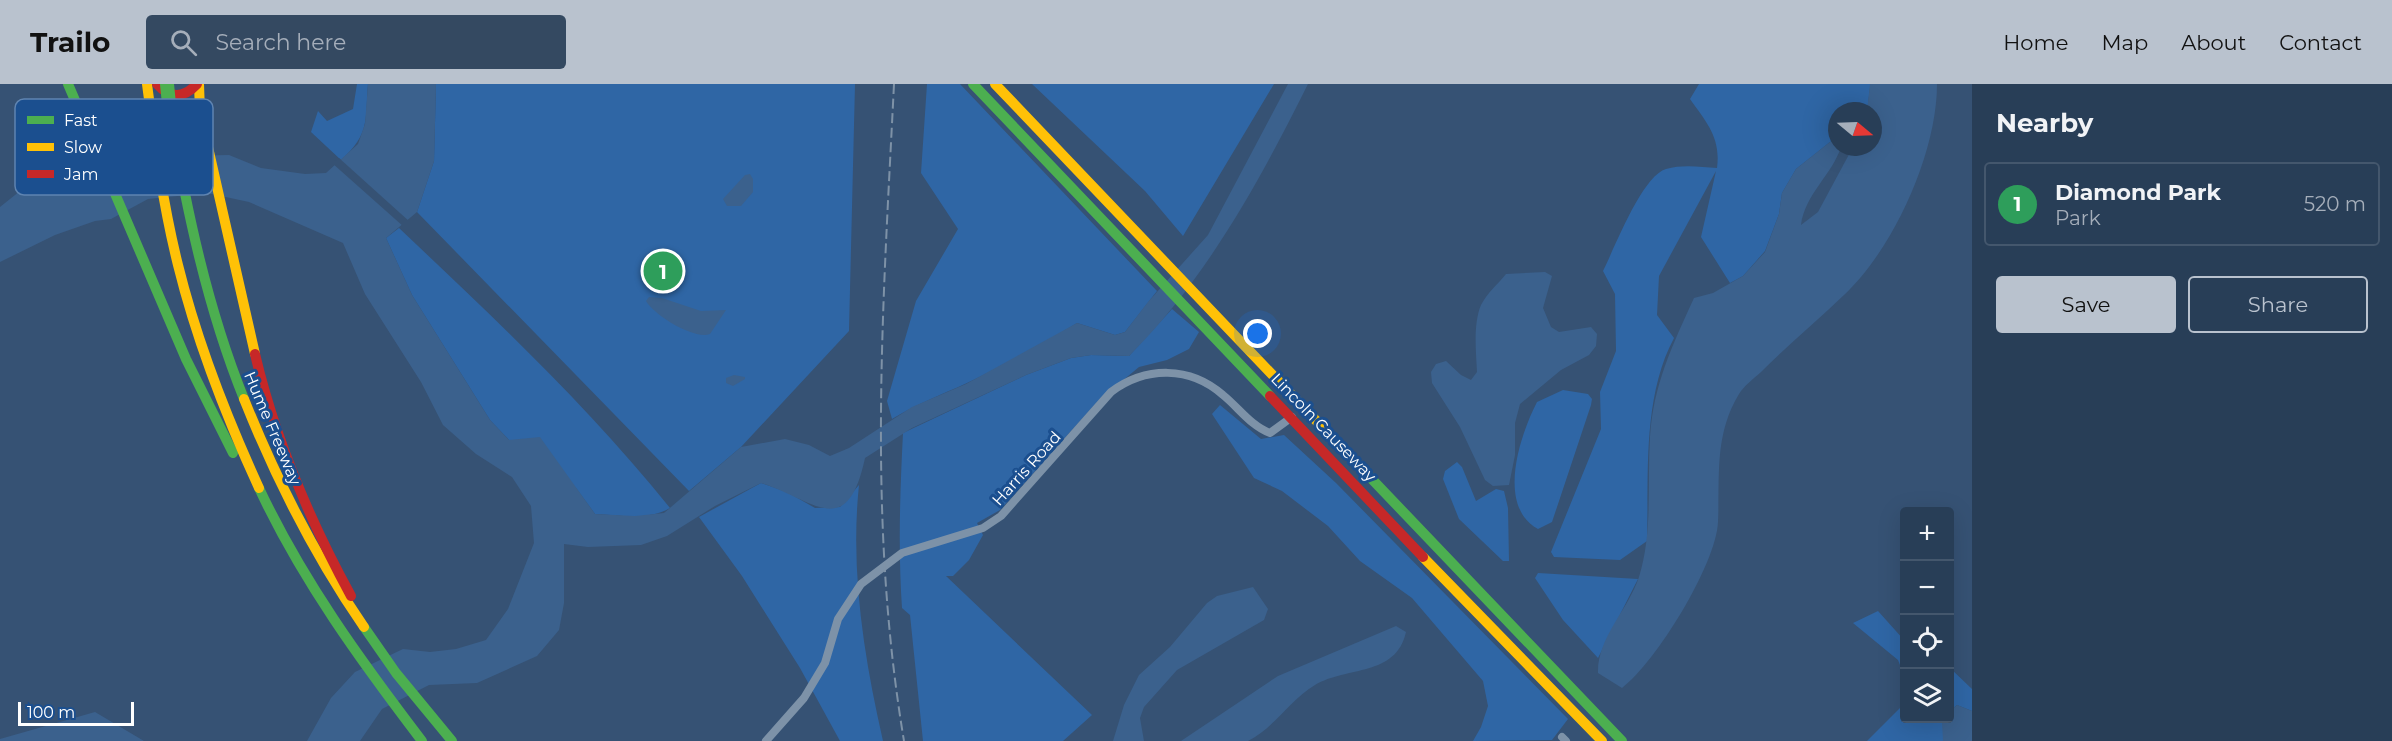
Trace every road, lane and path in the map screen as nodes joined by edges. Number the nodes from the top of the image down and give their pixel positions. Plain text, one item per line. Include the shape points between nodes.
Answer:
1 (68, 84) edge
2 (145, 84) edge
3 (198, 84) edge
4 (973, 84) edge
5 (995, 84) edge
6 (161, 86) edge
7 (75, 99) edge
8 (147, 99) edge
9 (199, 99) edge
10 (213, 170) edge
11 (116, 195) edge
12 (162, 195) edge
13 (183, 195) edge
14 (1303, 407) junction
15 (1292, 417) junction
16 (272, 519) junction
17 (341, 588) junction
18 (422, 741) edge
19 (452, 741) edge
20 (766, 741) edge
21 (1602, 741) edge
22 (1622, 741) edge

1 - 7 main road
2 - 8 main road
3 - 6 main road via 179,96 171,96
3 - 9 main road
4 - 15 main road, Lincoln Causeway
5 - 14 main road, Lincoln Causeway
10 - 17 main road via 255,357 283,451
11 - 16 main road via 186,360 243,474
12 - 16 main road via 204,358
13 - 17 main road, Hume Freeway, bridge via 192,240 226,357 270,467
14 - 15 main road
14 - 22 main road, Lincoln Causeway
15 - 20 street, Harris Road via 1270,433 1257,428 1203,380 1163,372 1128,379 1111,392 1001,516 983,528 902,553 861,584 838,619 825,663 810,690
15 - 21 main road, Lincoln Causeway
16 - 18 main road via 319,601 383,694
17 - 19 main road via 402,681

